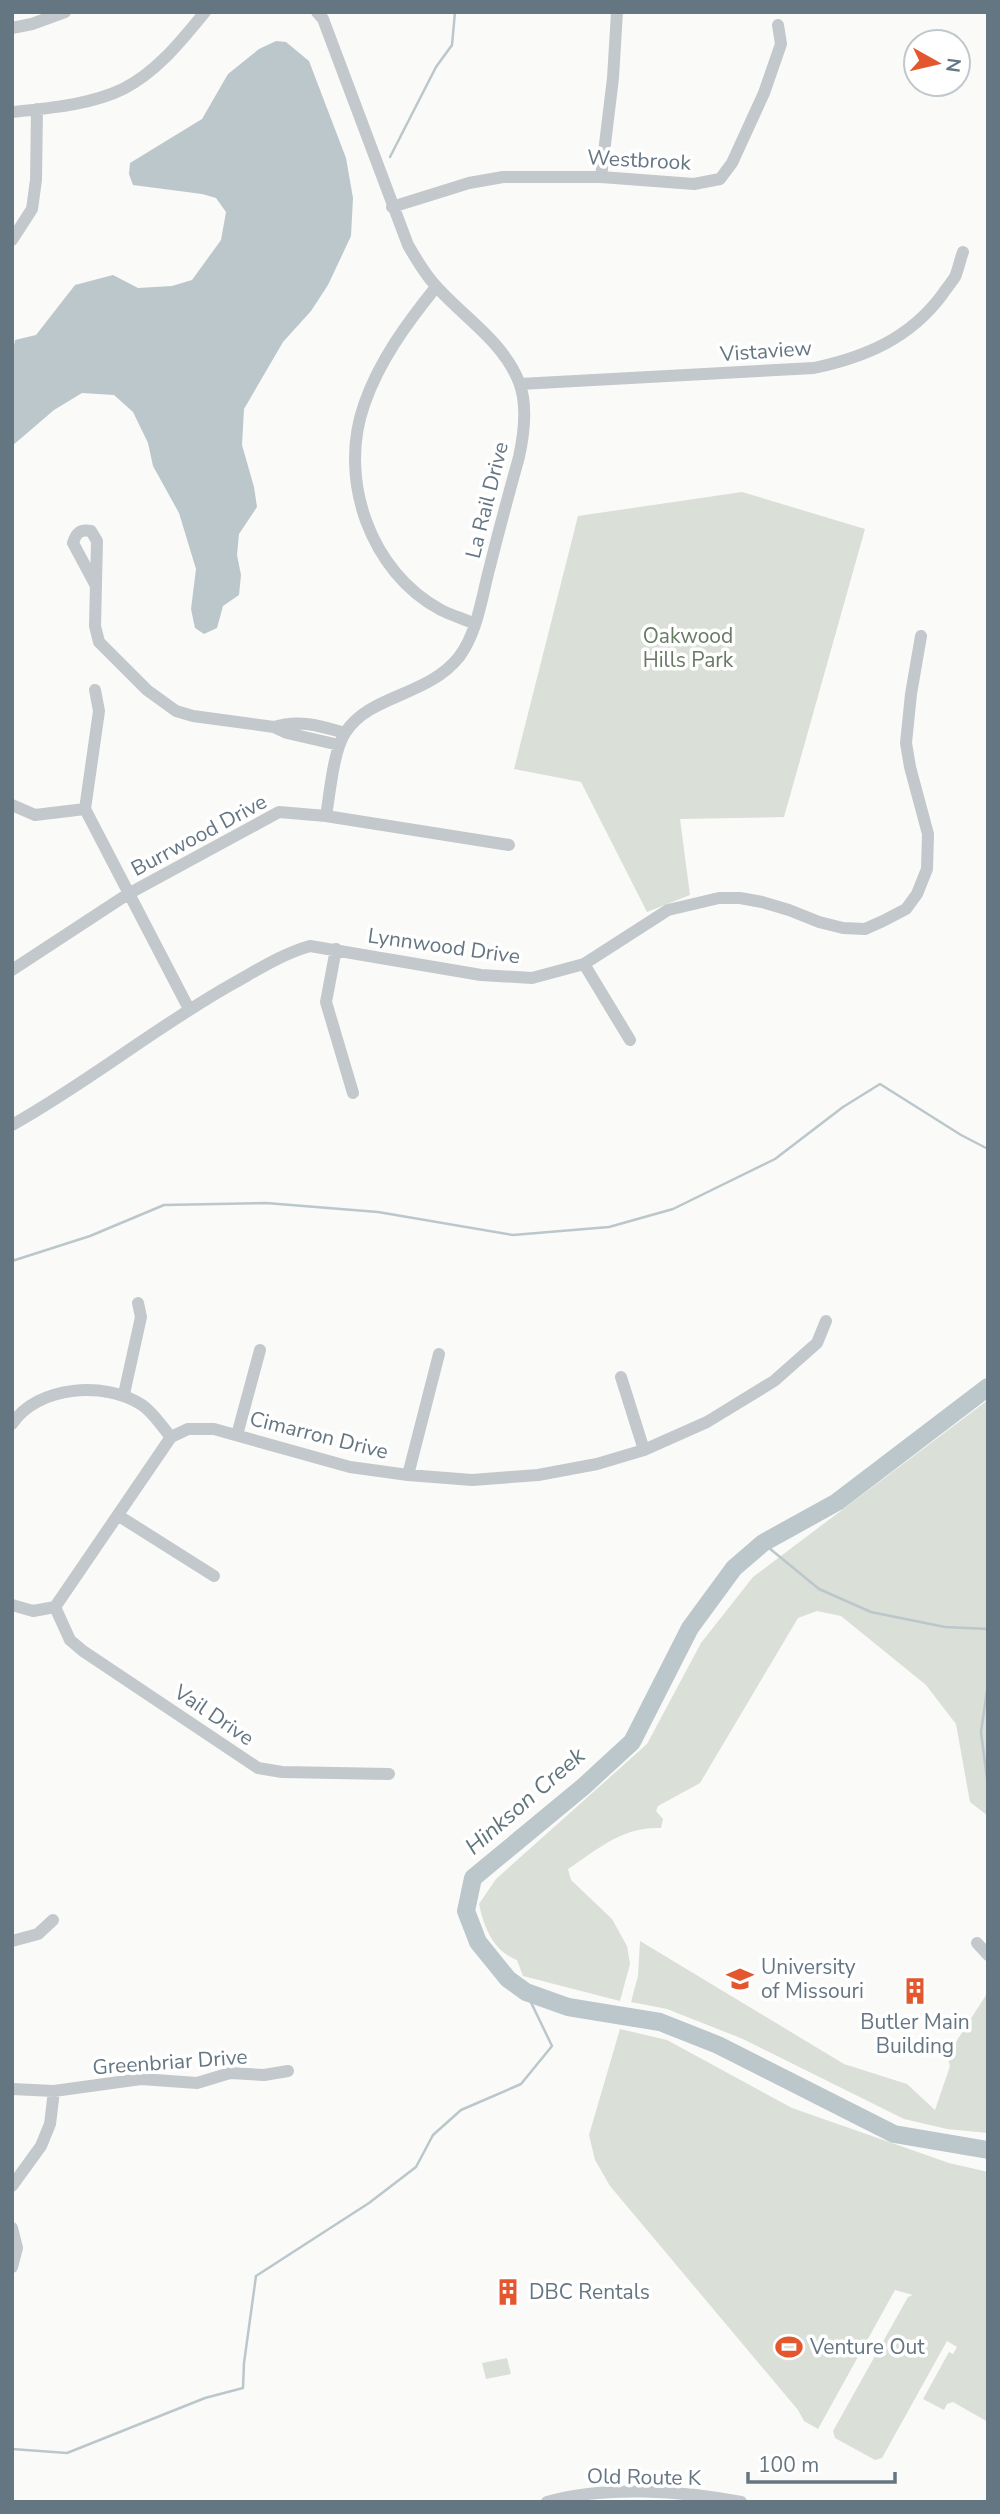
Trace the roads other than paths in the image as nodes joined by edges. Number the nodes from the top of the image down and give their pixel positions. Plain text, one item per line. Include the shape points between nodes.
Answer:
1 (65, 12) edge
2 (205, 12) edge
3 (317, 12) edge
4 (617, 12) edge
5 (778, 25) dead end
6 (12, 28) edge
7 (37, 109) junction
8 (12, 112) edge
9 (601, 177) junction
10 (392, 207) junction
11 (12, 240) edge
12 (963, 252) dead end
13 (436, 287) junction
14 (520, 384) junction
15 (96, 586) dead end
16 (475, 624) junction
17 (922, 636) dead end
18 (95, 690) dead end
19 (274, 727) junction
20 (345, 733) junction
21 (339, 745) junction
22 (12, 805) edge
23 (85, 809) junction
24 (326, 816) junction
25 (509, 845) dead end
26 (128, 894) junction
27 (336, 949) junction
28 (584, 964) junction
29 (12, 970) edge
30 (189, 1009) junction
31 (630, 1040) dead end
32 (353, 1093) dead end
33 (12, 1125) edge
34 (138, 1303) dead end
35 (826, 1321) dead end
36 (260, 1350) dead end
37 (439, 1354) dead end
38 (621, 1377) dead end
39 (124, 1394) junction
40 (12, 1424) edge
41 (237, 1436) junction
42 (171, 1437) junction
43 (644, 1450) junction
44 (408, 1475) junction
45 (118, 1516) junction
46 (214, 1576) dead end
47 (12, 1605) edge
48 (55, 1607) junction
49 (389, 1774) dead end
50 (53, 1920) dead end
51 (12, 1941) edge
52 (977, 1943) dead end
53 (988, 1955) edge
54 (288, 2071) dead end
55 (12, 2089) edge
56 (54, 2091) junction
57 (12, 2186) edge
58 (12, 2228) edge
59 (12, 2267) edge
60 (547, 2502) edge
61 (741, 2502) edge

1 - 6 street
2 - 7 street via 171,53 123,89
3 - 10 street, La Rail Drive
4 - 9 street
5 - 9 street, Westbrook via 781,44 764,93 732,163 719,178 694,184
7 - 8 street
7 - 11 street via 32,209
9 - 10 street, Westbrook via 503,177
10 - 13 street, La Rail Drive via 408,245
12 - 14 street, Vistaview via 954,278 910,329 849,360 814,368
13 - 14 street, La Rail Drive via 499,347
13 - 16 street via 402,330 364,404 357,429 356,481 367,524 394,570 439,609
14 - 16 street, La Rail Drive via 524,411 521,447
15 - 19 street via 99,642 156,697 193,716
16 - 20 street, La Rail Drive via 461,654 443,674 368,710
17 - 28 street, Lynnwood Drive via 906,743 929,853 917,894 906,909 864,929 843,928 762,902 719,898 668,910
18 - 23 street via 99,711
19 - 20 street via 306,723
19 - 21 street
20 - 21 street, La Rail Drive
21 - 24 street, La Rail Drive
22 - 23 street via 35,815
23 - 26 street
24 - 25 street, Burrwood Drive
24 - 26 street, Burrwood Drive via 279,811
26 - 29 street, Burrwood Drive
26 - 30 street
27 - 28 street, Lynnwood Drive via 522,978
27 - 30 street, Lynnwood Drive via 310,946 289,952
27 - 32 street via 326,1002
28 - 31 street
30 - 33 street, Lynnwood Drive
34 - 39 street via 141,1317
35 - 43 street, Cimarron Drive via 817,1343 774,1381 707,1422
36 - 41 street
37 - 44 street
38 - 43 street
39 - 40 street via 56,1393 34,1404
39 - 42 street via 145,1406
41 - 42 street, Cimarron Drive via 214,1429 188,1429
41 - 44 street, Cimarron Drive via 350,1467
42 - 45 street
43 - 44 street, Cimarron Drive via 538,1475 472,1480
45 - 46 street
45 - 48 street
47 - 48 street via 33,1611
48 - 49 street, Vail Drive via 70,1640 83,1651 258,1768
50 - 51 street via 38,1934
52 - 53 street
54 - 56 street, Greenbriar Drive via 264,2076 230,2073 197,2083 141,2079
55 - 56 street, Greenbriar Drive
56 - 57 street via 46,2135
58 - 59 street via 17,2248
60 - 61 street, Old Route K via 566,2496 677,2493

